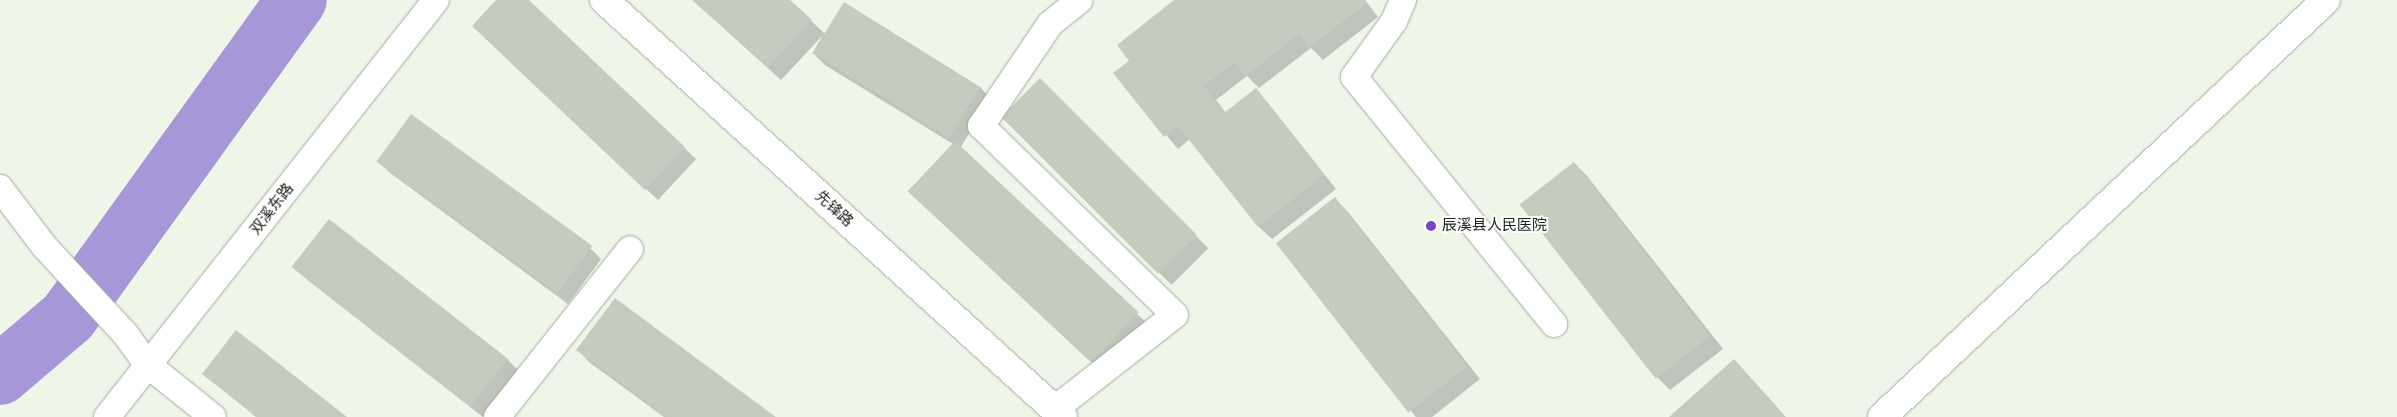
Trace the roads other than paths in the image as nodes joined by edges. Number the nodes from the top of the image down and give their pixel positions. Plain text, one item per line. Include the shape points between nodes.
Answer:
1 (436, 0) edge
2 (604, 0) edge
3 (1080, 0) edge
4 (1403, 0) edge
5 (2326, 0) edge
6 (0, 188) edge
7 (630, 249) dead end
8 (1554, 324) dead end
9 (148, 365) junction
10 (1891, 414) edge
11 (1062, 415) edge
12 (107, 417) edge
13 (213, 417) edge
14 (497, 417) edge

1 - 9 street, 双溪东路
2 - 11 main road, 先锋路
3 - 11 street via 1050,24 981,126 1174,315
4 - 8 street via 1394,21 1354,77
5 - 10 main road
6 - 9 street via 44,246 126,335
7 - 14 street
9 - 12 street, 双溪东路
9 - 13 street

